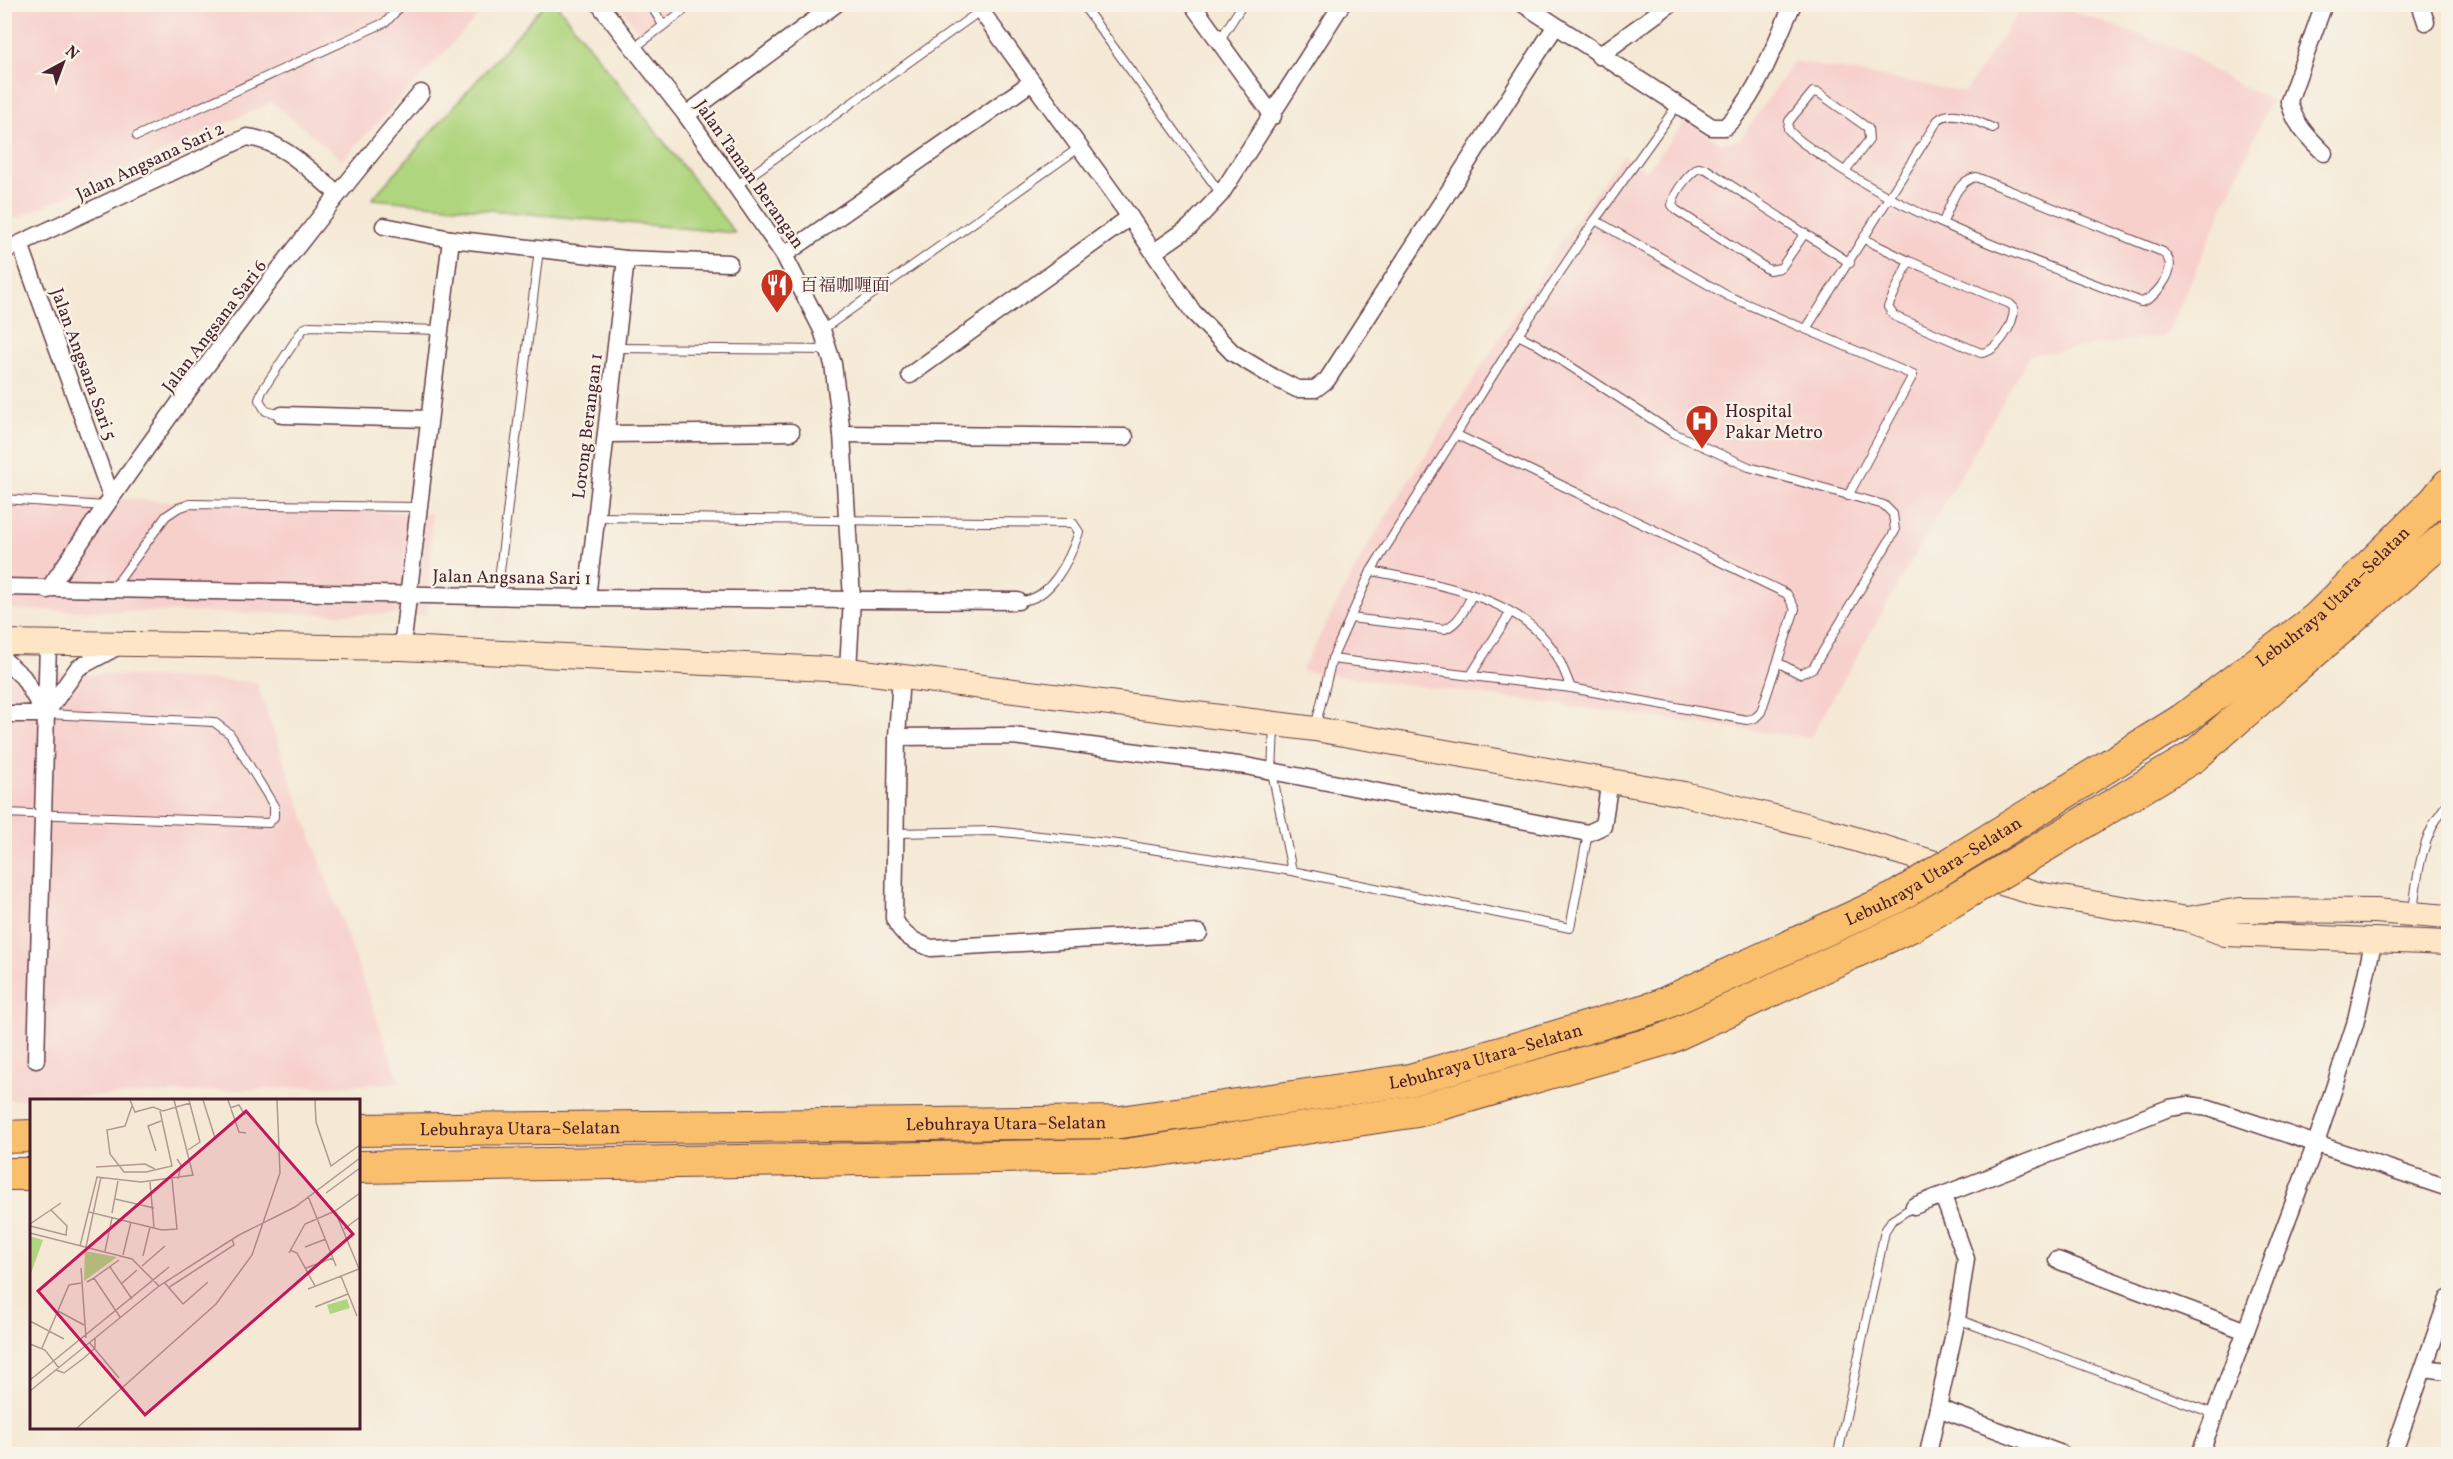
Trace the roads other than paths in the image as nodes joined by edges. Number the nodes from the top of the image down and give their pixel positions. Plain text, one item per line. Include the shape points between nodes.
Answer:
1 (398, 4) edge
2 (599, 4) edge
3 (650, 4) edge
4 (692, 4) edge
5 (836, 4) edge
6 (1082, 4) edge
7 (1192, 4) edge
8 (1243, 4) edge
9 (1342, 4) edge
10 (1523, 4) edge
11 (1670, 4) edge
12 (1793, 4) edge
13 (2324, 4) edge
14 (2420, 4) edge
15 (978, 8) edge
16 (2426, 22) dead end
17 (663, 25) junction
18 (1555, 27) junction
19 (1219, 41) junction
20 (634, 48) junction
21 (1599, 56) junction
22 (1032, 82) junction
23 (421, 93) dead end
24 (1676, 107) junction
25 (686, 115) junction
26 (1273, 116) junction
27 (1993, 128) dead end
28 (137, 136) dead end
29 (1080, 147) junction
30 (2324, 153) dead end
31 (1845, 171) junction
32 (736, 186) junction
33 (337, 193) junction
34 (1221, 194) junction
35 (1891, 197) junction
36 (1130, 218) junction
37 (1595, 220) junction
38 (1943, 222) junction
39 (384, 226) dead end
40 (1805, 233) junction
41 (451, 238) junction
42 (1864, 239) junction
43 (20, 244) junction
44 (539, 249) junction
45 (4, 251) edge
46 (1154, 252) junction
47 (784, 255) junction
48 (626, 259) junction
49 (1909, 261) junction
50 (729, 263) dead end
51 (1850, 263) junction
52 (1806, 329) junction
53 (438, 330) junction
54 (822, 330) junction
55 (1518, 335) junction
56 (616, 348) junction
57 (829, 350) junction
58 (910, 375) dead end
59 (282, 415) joint
60 (429, 419) junction
61 (791, 432) dead end
62 (606, 434) junction
63 (842, 434) junction
64 (1457, 435) junction
65 (1125, 437) dead end
66 (2448, 485) edge
67 (1848, 496) junction
68 (4, 499) edge
69 (107, 501) junction
70 (417, 507) junction
71 (595, 517) junction
72 (846, 519) junction
73 (2448, 535) edge
74 (1371, 571) junction
75 (4, 587) edge
76 (48, 590) junction
77 (112, 590) junction
78 (409, 594) junction
79 (1472, 594) junction
80 (497, 596) junction
81 (587, 598) junction
82 (852, 599) junction
83 (1018, 601) joint
84 (1510, 613) junction
85 (1350, 618) junction
86 (4, 642) edge
87 (48, 643) junction
88 (125, 644) junction
89 (402, 648) junction
90 (1332, 659) junction
91 (4, 660) edge
92 (1779, 663) junction
93 (848, 670) junction
94 (901, 675) junction
95 (1471, 675) junction
96 (1571, 688) junction
97 (4, 714) edge
98 (45, 714) junction
99 (1274, 723) junction
100 (1315, 729) junction
101 (897, 737) junction
102 (1272, 772) junction
103 (1610, 780) junction
104 (2448, 803) edge
105 (4, 813) edge
106 (43, 815) junction
107 (1588, 832) junction
108 (897, 833) junction
109 (1292, 871) junction
110 (2413, 914) junction
111 (2448, 917) edge
112 (2187, 919) junction
113 (1199, 933) dead end
114 (2374, 939) junction
115 (2448, 943) edge
116 (36, 1060) dead end
117 (360, 1130) edge
118 (30, 1136) edge
119 (4, 1137) edge
120 (2316, 1143) junction
121 (360, 1167) edge
122 (30, 1173) edge
123 (4, 1174) edge
124 (2448, 1188) edge
125 (1943, 1196) junction
126 (1914, 1206) joint
127 (2057, 1260) dead end
128 (2448, 1299) edge
129 (1957, 1320) junction
130 (2246, 1331) junction
131 (2424, 1368) junction
132 (2448, 1371) edge
133 (1938, 1408) junction
134 (2215, 1414) junction
135 (1838, 1455) edge
136 (1928, 1455) edge
137 (2062, 1455) edge
138 (2200, 1455) edge
139 (2393, 1455) edge

1 - 28 lane via 386,22
2 - 20 street, Jalan Taman Berangan
3 - 17 lane
4 - 17 lane
5 - 25 street
6 - 34 lane
7 - 19 street
8 - 19 lane
9 - 26 street
10 - 18 street
11 - 21 street
12 - 24 street via 1756,82 1736,117 1725,127 1712,128
13 - 30 street via 2289,101 2300,130
14 - 16 street
15 - 22 street
15 - 32 lane
17 - 20 lane
18 - 21 street
18 - 46 street via 1328,380 1315,389 1297,389 1233,353 1194,312
19 - 26 street
20 - 25 street, Jalan Taman Berangan
21 - 24 street
22 - 29 street
22 - 47 street
23 - 33 street, Jalan Angsana Sari 6
24 - 37 lane
25 - 32 street, Jalan Taman Berangan
26 - 34 street
27 - 35 lane via 1955,114 1944,115
29 - 36 street
29 - 54 lane
31 - 31 lane via 1788,129 1788,121 1813,92 1868,128 1869,140
31 - 35 lane
32 - 47 street, Jalan Taman Berangan
33 - 43 street, Jalan Angsana Sari 2 via 278,145 247,137
33 - 69 street, Jalan Angsana Sari 6
34 - 46 street via 1190,227
35 - 38 lane
35 - 42 lane
36 - 46 street
36 - 58 street
37 - 52 lane via 1728,296
37 - 55 lane
38 - 38 lane via 2140,302 2150,301 2156,295 2169,269 2163,252 1976,177 1960,185
39 - 41 street
40 - 40 lane via 1706,170 1698,168 1692,172 1673,198 1676,210 1769,270 1781,268
40 - 51 lane
41 - 44 street
41 - 53 street
42 - 49 lane
42 - 51 lane
43 - 45 street, Jalan Angsana Sari 2
43 - 69 street, Jalan Angsana Sari 5
44 - 48 street
44 - 80 lane
47 - 54 street, Jalan Taman Berangan
48 - 50 street
48 - 56 street, Lorong Berangan 1
49 - 49 lane via 2010,304 2014,316 1990,352 1981,353 1894,316 1888,308
51 - 52 lane
52 - 67 lane via 1913,376
53 - 59 lane via 310,326 303,329 259,400 266,411
53 - 60 street
54 - 57 street, Jalan Taman Berangan
55 - 64 lane
55 - 67 lane via 1673,433 1749,466
56 - 57 lane
56 - 62 street, Lorong Berangan 1
57 - 63 street, Jalan Taman Berangan
59 - 60 street
60 - 70 street
61 - 62 street
62 - 71 street, Lorong Berangan 1
63 - 65 street
63 - 72 street, Jalan Taman Berangan
64 - 74 lane
64 - 92 lane via 1787,594 1795,609
66 - 117 highway, Lebuhraya Utara–Selatan, bridge via 2317,618 2182,720 1895,898 1659,1006 1410,1080 1121,1122
67 - 92 lane via 1884,505 1893,514 1894,531 1813,668 1800,674
68 - 69 lane
69 - 76 street, Jalan Angsana Sari 6
70 - 77 lane via 190,504 166,516
70 - 78 street
71 - 72 lane
71 - 81 street, Lorong Berangan 1
72 - 82 street, Jalan Taman Berangan
72 - 83 lane via 1073,523 1079,532 1073,549 1050,585 1035,600
73 - 121 highway, Lebuhraya Utara–Selatan, bridge via 2193,758 1911,926 1666,1039 1417,1111 1126,1155
74 - 79 lane
74 - 85 lane
75 - 76 street, Jalan Angsana Sari 1
76 - 77 street, Jalan Angsana Sari 1
77 - 78 street, Jalan Angsana Sari 1
78 - 80 street, Jalan Angsana Sari 1
78 - 89 street
79 - 84 lane
79 - 85 lane via 1461,617 1445,629
80 - 81 street, Jalan Angsana Sari 1
81 - 82 street, Jalan Angsana Sari 1
82 - 83 street, Jalan Angsana Sari 1
82 - 93 street, Jalan Taman Berangan
84 - 95 lane
84 - 96 lane via 1548,642
85 - 90 lane
86 - 87 main road
87 - 88 main road
87 - 98 street
88 - 89 main road
88 - 98 street via 78,668
89 - 93 main road
90 - 95 lane
90 - 100 lane
91 - 98 street via 23,677
92 - 96 lane via 1761,712 1747,720
93 - 94 main road
94 - 99 main road
94 - 101 street
95 - 96 lane
97 - 98 street
98 - 106 street
98 - 106 lane via 214,722 230,734 275,811 269,823
99 - 100 main road
99 - 102 lane
100 - 103 main road
101 - 102 street via 1013,736
101 - 108 street
102 - 107 street
102 - 109 lane
103 - 107 street via 1603,826
103 - 112 main road via 1769,815 2038,894
104 - 110 lane via 2418,862
105 - 106 lane
106 - 116 street
107 - 109 lane via 1570,928
108 - 109 lane via 993,831 1048,835
108 - 113 street via 894,918 900,932 931,948
110 - 111 main road
110 - 112 main road via 2375,910 2240,910
112 - 114 main road via 2226,934
114 - 115 main road
114 - 120 street via 2355,1024
118 - 119 highway
120 - 124 street
120 - 125 street via 2189,1105 2169,1108
120 - 130 street
122 - 123 highway
125 - 126 street
125 - 129 street via 1966,1259
126 - 135 lane via 1891,1221 1885,1231
127 - 130 street
128 - 131 street
129 - 133 street
129 - 134 lane
130 - 134 street
131 - 132 street
131 - 139 street
133 - 136 street
133 - 137 street
134 - 138 street

